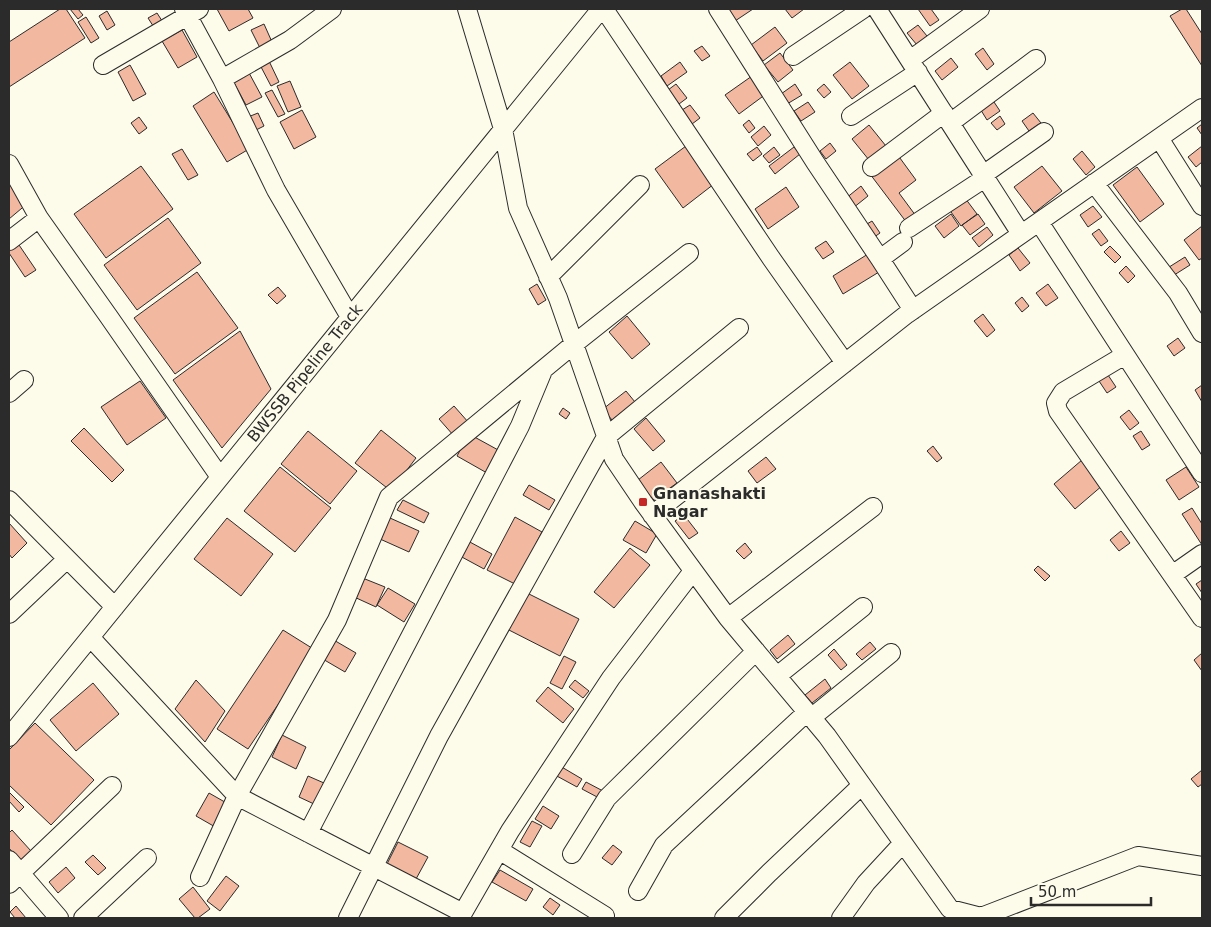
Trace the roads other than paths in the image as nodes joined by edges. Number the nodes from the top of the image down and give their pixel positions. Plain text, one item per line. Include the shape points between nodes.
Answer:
1 (332, 9) edge
2 (467, 9) edge
3 (603, 9) edge
4 (718, 9) edge
5 (863, 9) edge
6 (877, 9) edge
7 (980, 9) edge
8 (190, 11) edge
9 (793, 56) dead end
10 (1036, 59) dead end
11 (103, 65) dead end
12 (914, 66) junction
13 (222, 79) junction
14 (1202, 108) edge
15 (851, 116) dead end
16 (947, 118) junction
17 (503, 130) junction
18 (1044, 132) dead end
19 (1160, 138) junction
20 (9, 164) edge
21 (872, 167) dead end
22 (984, 176) junction
23 (1094, 183) junction
24 (640, 185) dead end
25 (1202, 206) edge
26 (39, 218) junction
27 (1038, 222) junction
28 (1021, 234) junction
29 (9, 241) edge
30 (689, 253) dead end
31 (880, 258) junction
32 (548, 277) junction
33 (913, 310) junction
34 (350, 317) junction
35 (739, 328) dead end
36 (1202, 333) edge
37 (574, 344) junction
38 (1125, 355) junction
39 (845, 363) junction
40 (544, 369) junction
41 (24, 380) dead end
42 (9, 393) edge
43 (606, 437) junction
44 (1202, 473) edge
45 (220, 477) junction
46 (10, 503) edge
47 (872, 507) dead end
48 (652, 515) junction
49 (1202, 554) edge
50 (67, 559) junction
51 (693, 571) junction
52 (1172, 575) junction
53 (115, 607) junction
54 (864, 607) dead end
55 (9, 614) edge
56 (728, 618) junction
57 (1202, 618) edge
58 (90, 637) junction
59 (756, 651) junction
60 (891, 653) dead end
61 (777, 676) junction
62 (809, 715) junction
63 (9, 737) edge
64 (862, 785) junction
65 (112, 786) dead end
66 (237, 796) junction
67 (308, 833) junction
68 (903, 843) junction
69 (500, 850) junction
70 (572, 854) dead end
71 (147, 858) dead end
72 (374, 866) junction
73 (1202, 866) edge
74 (12, 872) edge
75 (200, 877) dead end
76 (638, 891) dead end
77 (461, 916) edge
78 (605, 916) dead end
79 (59, 918) edge
80 (83, 918) edge
81 (348, 918) edge
82 (724, 918) edge
83 (841, 918) edge

1 - 13 street via 290,40
2 - 17 street
3 - 17 street, BWSSB Pipeline Track
3 - 39 street
4 - 31 street
5 - 9 street
6 - 12 street
7 - 12 street
8 - 11 street
8 - 13 street
10 - 16 street
12 - 15 street
12 - 16 street
13 - 34 street via 276,190
14 - 19 street
16 - 21 street
16 - 22 street
17 - 32 street via 518,208
17 - 34 street, BWSSB Pipeline Track
18 - 22 street
19 - 23 street
19 - 25 street
20 - 26 street
22 - 28 street
22 - 31 street
23 - 27 street
23 - 36 street via 1178,293
24 - 32 street
26 - 29 street
26 - 45 street
27 - 28 street
27 - 38 street
28 - 33 street
30 - 37 street
31 - 33 street
32 - 37 street
33 - 39 street
34 - 45 street, BWSSB Pipeline Track
35 - 43 street
37 - 40 street
37 - 43 street
38 - 44 street
38 - 52 street via 1063,392 1056,402 1058,411
39 - 48 street
40 - 66 street via 389,497 336,620
40 - 67 street via 520,426
41 - 42 street
43 - 48 street via 614,459
43 - 72 street via 439,736
45 - 53 street, BWSSB Pipeline Track
46 - 50 street
47 - 56 street
48 - 51 street
49 - 52 street
50 - 53 street
50 - 55 street
51 - 56 street
51 - 69 street via 611,678
52 - 57 street
53 - 58 street, BWSSB Pipeline Track
54 - 61 street
56 - 59 street
58 - 63 street, BWSSB Pipeline Track
58 - 66 street
59 - 61 street
59 - 70 street via 606,798
60 - 62 street
61 - 62 street
62 - 64 street
62 - 76 street via 664,845
64 - 68 street
64 - 82 street
65 - 74 street
66 - 67 street
66 - 75 street
67 - 72 street
68 - 73 street via 950,910 981,917 1138,856
68 - 83 street
69 - 77 street
69 - 78 street
71 - 80 street
72 - 77 street
72 - 81 street
74 - 79 street

